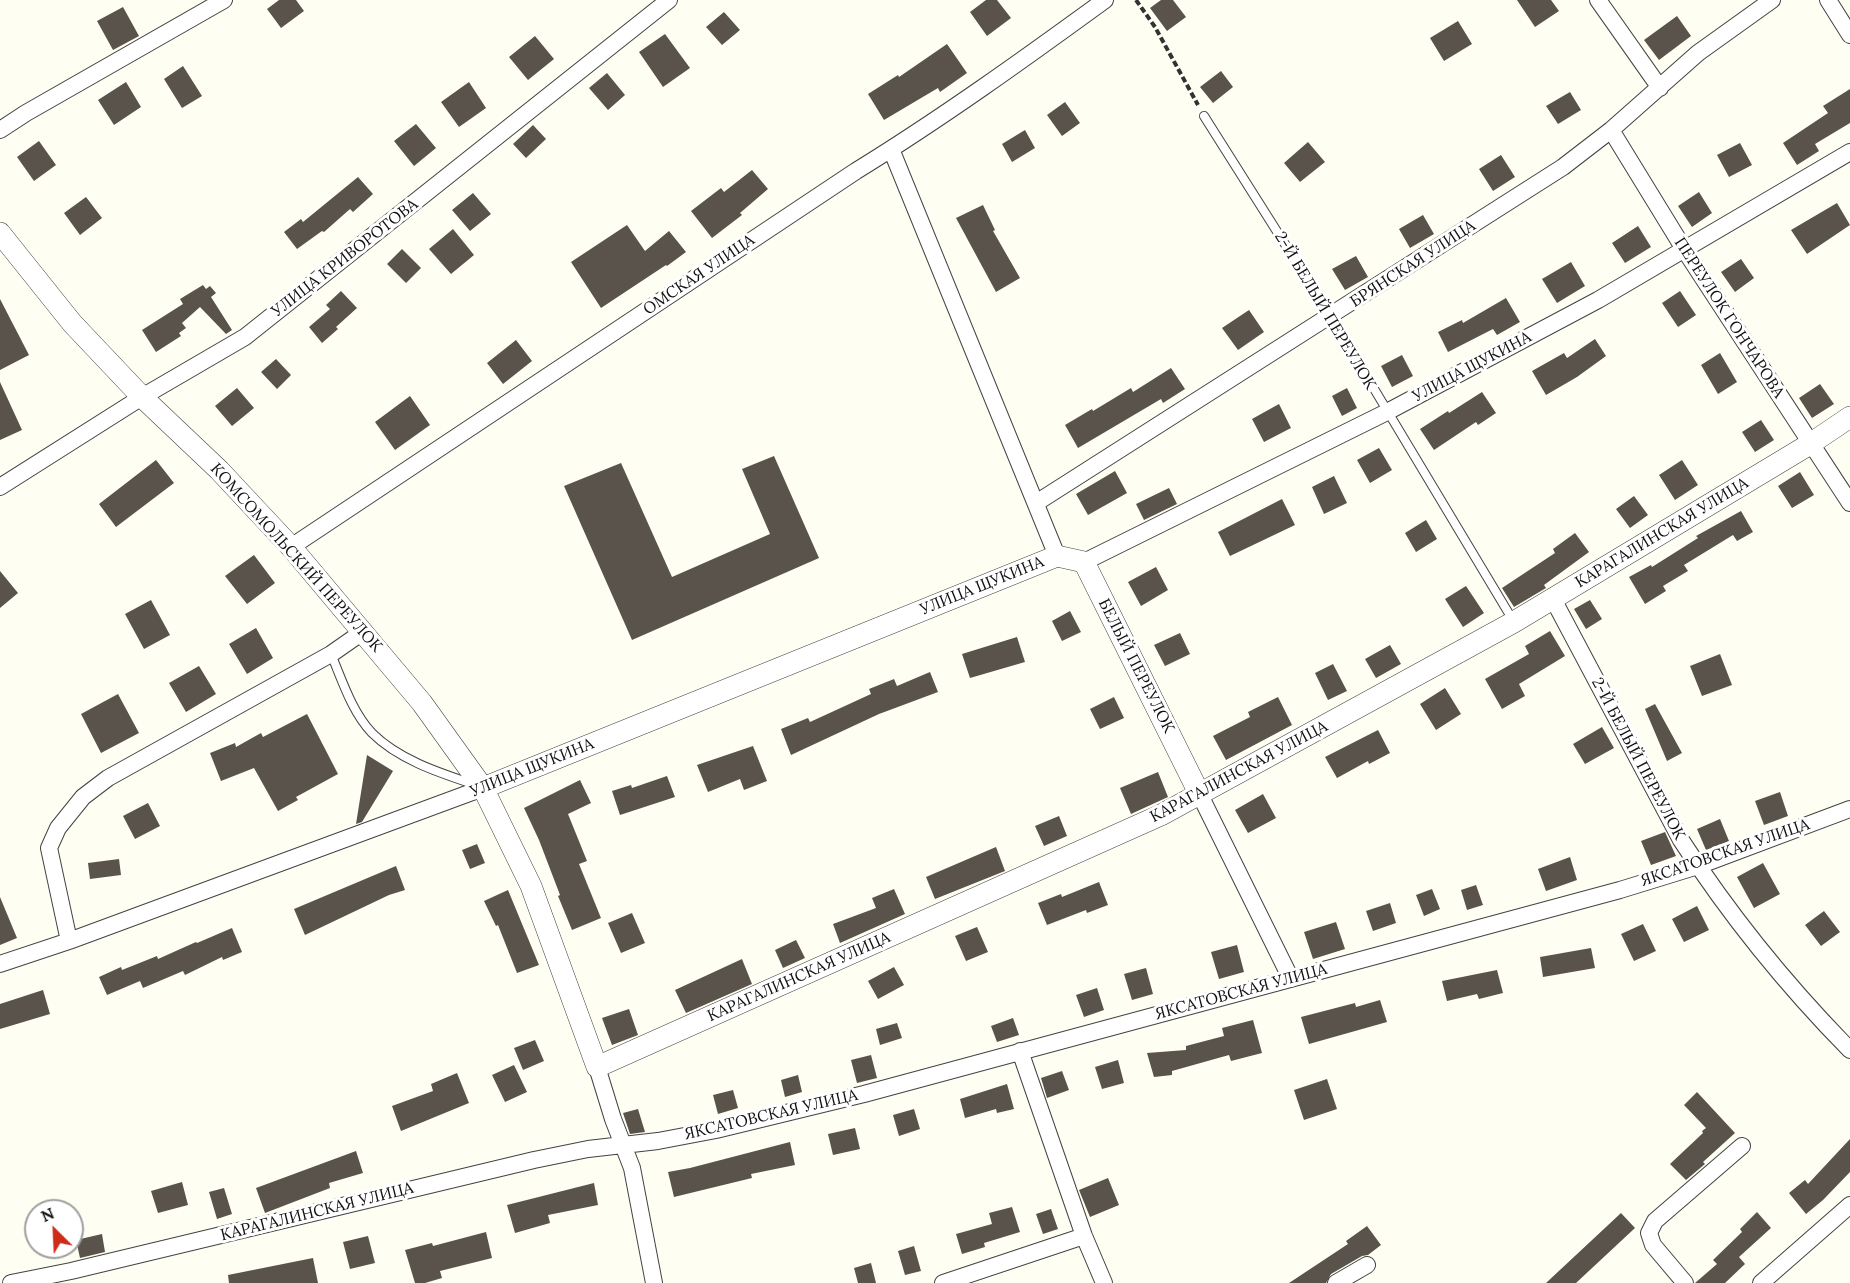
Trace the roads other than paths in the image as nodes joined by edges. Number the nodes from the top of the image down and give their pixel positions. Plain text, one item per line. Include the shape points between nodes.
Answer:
1 (224, 0) edge
2 (669, 0) edge
3 (1105, 0) edge
4 (1598, 0) edge
5 (1772, 0) edge
6 (1828, 0) edge
7 (1850, 35) edge
8 (1660, 87) junction
9 (1204, 116) road end
10 (0, 130) edge
11 (1611, 130) junction
12 (891, 149) junction
13 (1850, 152) edge
14 (0, 233) edge
15 (1684, 249) junction
16 (1331, 316) junction
17 (142, 397) junction
18 (1387, 412) junction
19 (1850, 417) edge
20 (1810, 444) junction
21 (0, 487) edge
22 (1036, 503) junction
23 (1850, 503) edge
24 (291, 548) junction
25 (1057, 556) junction
26 (1084, 562) junction
27 (1553, 599) junction
28 (1514, 622) junction
29 (364, 631) junction
30 (331, 654) junction
31 (483, 788) junction
32 (1200, 795) junction
33 (1850, 809) edge
34 (1698, 866) junction
35 (69, 941) junction
36 (0, 964) edge
37 (1291, 979) junction
38 (1850, 1050) edge
39 (1020, 1051) junction
40 (597, 1066) junction
41 (624, 1144) junction
42 (1742, 1146) dead end
43 (1850, 1205) edge
44 (1084, 1236) junction
45 (1367, 1265) dead end
46 (11, 1283) edge
47 (654, 1283) edge
48 (943, 1283) edge
49 (1104, 1283) edge
50 (1336, 1283) edge
51 (1685, 1283) edge
52 (1761, 1283) edge

1 - 10 street
2 - 17 street, УЛИЦА КРИВОРОТОВА via 245,337
3 - 12 street, ОМСКАЯ УЛИЦА
4 - 8 street
5 - 8 street, БРЯНСКАЯ УЛИЦА via 1698,53
6 - 7 street
8 - 11 street, БРЯНСКАЯ УЛИЦА
9 - 16 lane, 2-Й БЕЛЫЙ ПЕРЕУЛОК
11 - 15 street, ПЕРЕУЛОК ГОНЧАРОВА
11 - 16 street, БРЯНСКАЯ УЛИЦА via 1563,167
12 - 22 street
12 - 24 street, ОМСКАЯ УЛИЦА
13 - 15 street, УЛИЦА ЩУКИНА
14 - 17 street, КОМСОМОЛЬСКИЙ ПЕРЕУЛОК via 72,323
15 - 18 street, УЛИЦА ЩУКИНА via 1598,300
15 - 20 street, ПЕРЕУЛОК ГОНЧАРОВА
16 - 18 lane, 2-Й БЕЛЫЙ ПЕРЕУЛОК
16 - 22 street, БРЯНСКАЯ УЛИЦА
17 - 21 street, УЛИЦА КРИВОРОТОВА
17 - 24 street, КОМСОМОЛЬСКИЙ ПЕРЕУЛОК via 219,470
18 - 26 street, УЛИЦА ЩУКИНА
18 - 28 lane, 2-Й БЕЛЫЙ ПЕРЕУЛОК
19 - 20 street, КАРАГАЛИНСКАЯ УЛИЦА
20 - 23 street, ПЕРЕУЛОК ГОНЧАРОВА
20 - 27 street, КАРАГАЛИНСКАЯ УЛИЦА
22 - 25 street
24 - 29 street, КОМСОМОЛЬСКИЙ ПЕРЕУЛОК
25 - 26 street
25 - 31 street, УЛИЦА ЩУКИНА
26 - 32 street, БЕЛЫЙ ПЕРЕУЛОК
27 - 28 street, КАРАГАЛИНСКАЯ УЛИЦА
27 - 34 street, 2-Й БЕЛЫЙ ПЕРЕУЛОК
28 - 32 street, КАРАГАЛИНСКАЯ УЛИЦА
29 - 30 street
29 - 31 street, КОМСОМОЛЬСКИЙ ПЕРЕУЛОК
30 - 31 lane via 353,705 371,732 395,751
30 - 35 street via 108,778 83,797 58,828 49,848
31 - 35 street, УЛИЦА ЩУКИНА
31 - 40 street, КОМСОМОЛЬСКИЙ ПЕРЕУЛОК via 531,886
32 - 37 street
32 - 40 street, КАРАГАЛИНСКАЯ УЛИЦА
33 - 34 street, ЯКСАТОВСКАЯ УЛИЦА
34 - 37 street, ЯКСАТОВСКАЯ УЛИЦА
34 - 38 street, 2-Й БЕЛЫЙ ПЕРЕУЛОК via 1808,1007
35 - 36 street, УЛИЦА ЩУКИНА
37 - 39 street, ЯКСАТОВСКАЯ УЛИЦА
39 - 41 street, ЯКСАТОВСКАЯ УЛИЦА via 716,1130
39 - 44 street
40 - 41 street
41 - 46 street, КАРАГАЛИНСКАЯ УЛИЦА via 534,1160
41 - 47 street
42 - 51 street via 1655,1221 1649,1233 1653,1245
43 - 52 street
44 - 48 street
44 - 49 street
45 - 50 street

